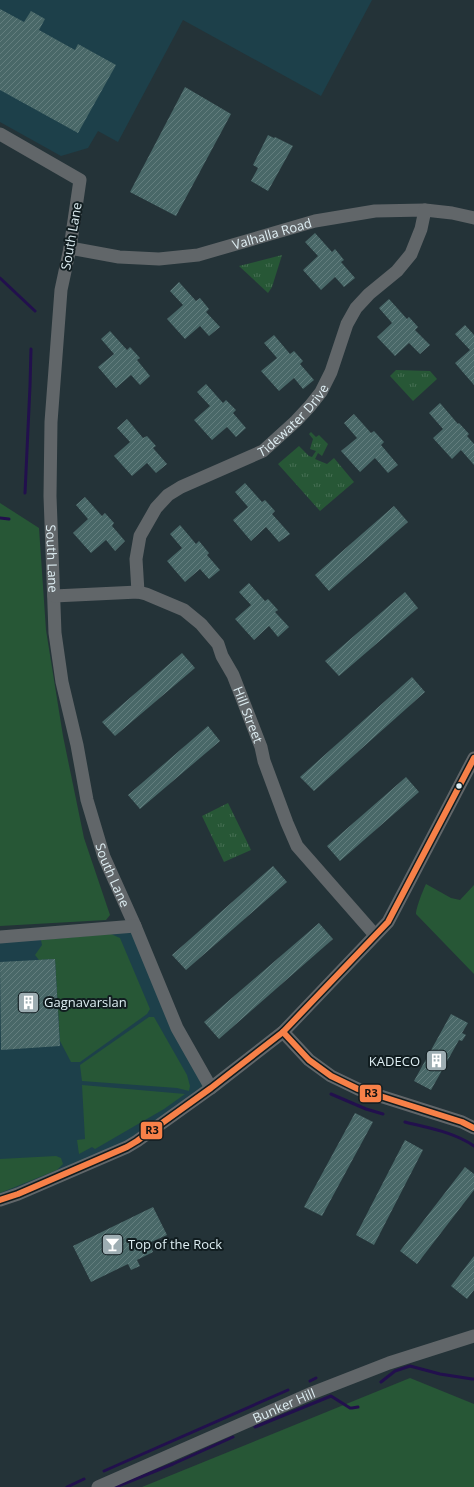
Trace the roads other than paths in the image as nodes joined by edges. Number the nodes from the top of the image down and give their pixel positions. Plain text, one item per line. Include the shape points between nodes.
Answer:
1 (0, 134) edge
2 (425, 210) junction
3 (474, 218) edge
4 (70, 248) junction
5 (138, 592) junction
6 (54, 596) junction
7 (474, 758) edge
8 (135, 926) junction
9 (376, 935) junction
10 (0, 937) edge
11 (283, 1032) junction
12 (211, 1088) junction
13 (474, 1128) edge
14 (0, 1200) edge
15 (474, 1336) edge
16 (98, 1487) edge

1 - 4 street, South Lane via 80,180
2 - 3 street, Valhalla Road
2 - 4 street, Valhalla Road via 374,211 315,221 198,256 159,259 119,257
2 - 5 street, Tidewater Drive via 411,254 397,271 356,308 345,330 332,372 310,406 263,451 181,487 168,495 156,508 140,536 136,559
4 - 6 street, South Lane via 61,290 51,422 50,496
5 - 6 street, Hill Street
5 - 9 street, Hill Street via 184,610 201,624 218,644 236,682 297,846
6 - 8 street, South Lane via 55,633 62,682 87,800 104,857
7 - 9 street via 388,922
8 - 10 street, South Lane
8 - 12 street, South Lane via 177,1028
9 - 11 street
11 - 12 street
11 - 13 street via 309,1060 331,1076 358,1089
12 - 14 street via 127,1146
15 - 16 street, Bunker Hill via 389,1363 312,1393

